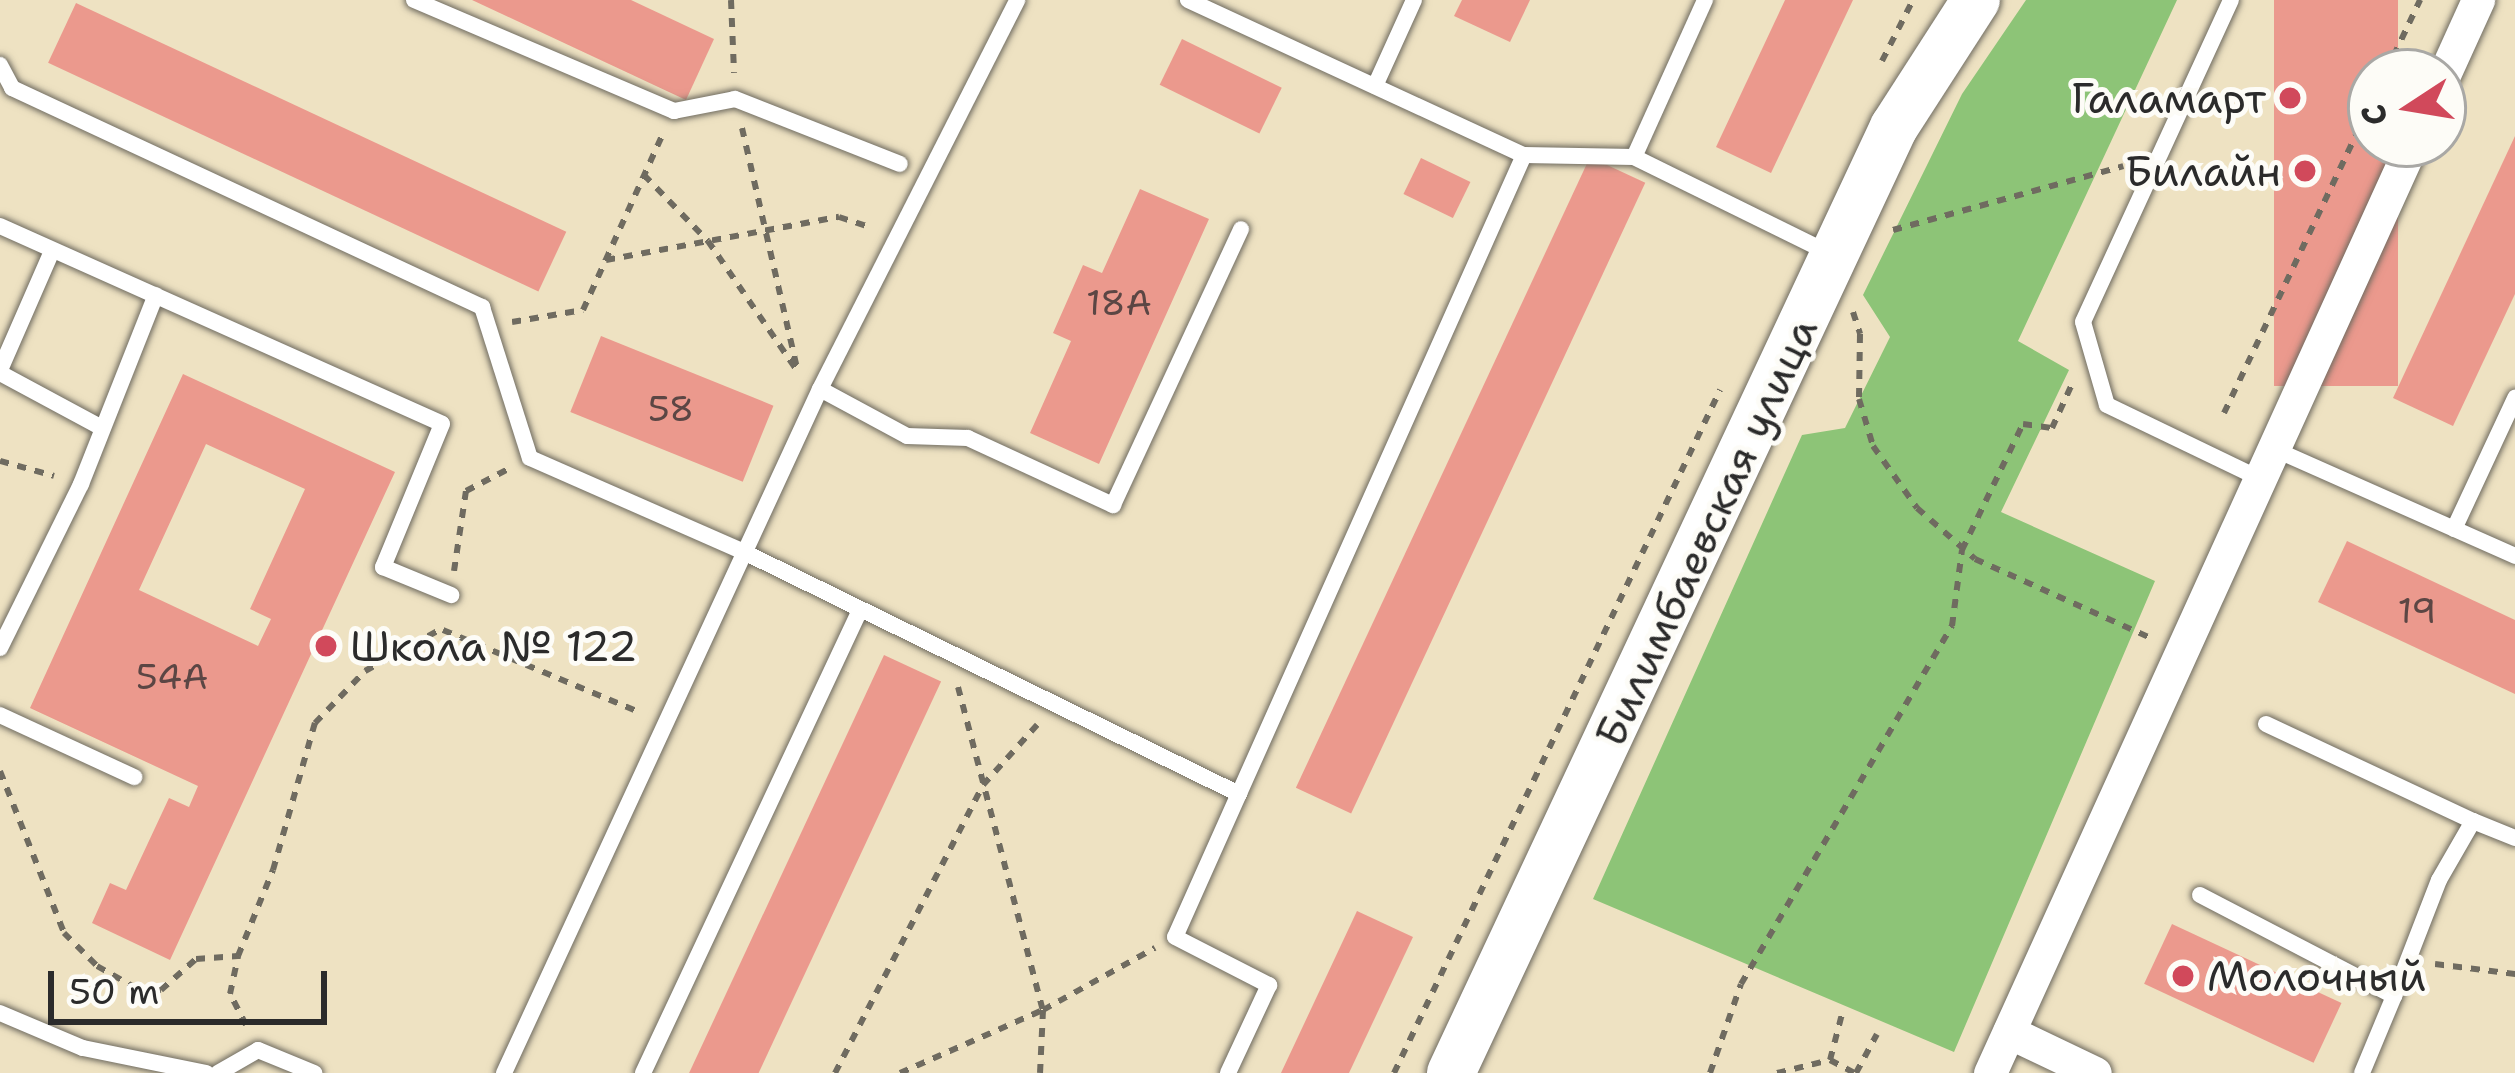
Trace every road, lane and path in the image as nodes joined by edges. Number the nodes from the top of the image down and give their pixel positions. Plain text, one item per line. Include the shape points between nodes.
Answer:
1 (414, 0) edge
2 (731, 0) edge
3 (1016, 0) edge
4 (1188, 0) edge
5 (1414, 0) edge
6 (1705, 0) edge
7 (1913, 0) edge
8 (1976, 0) edge
9 (2231, 0) edge
10 (2420, 0) edge
11 (2478, 0) edge
12 (2397, 48) edge
13 (2456, 48) edge
14 (0, 65) edge
15 (1880, 66) dead end
16 (1375, 86) junction
17 (735, 99) junction
18 (674, 111) junction
19 (2347, 154) edge
20 (1524, 155) junction
21 (1634, 157) junction
22 (2159, 157) junction
23 (900, 164) dead end
24 (2401, 168) edge
25 (644, 175) junction
26 (1856, 212) junction
27 (0, 226) edge
28 (1241, 229) dead end
29 (764, 231) junction
30 (898, 237) junction
31 (708, 241) junction
32 (52, 251) junction
33 (1835, 256) junction
34 (606, 260) junction
35 (156, 295) junction
36 (488, 326) junction
37 (2090, 344) junction
38 (0, 372) edge
39 (799, 372) junction
40 (1723, 384) dead end
41 (820, 389) junction
42 (2515, 398) edge
43 (2224, 413) dead end
44 (102, 428) junction
45 (530, 458) junction
46 (0, 461) edge
47 (2267, 464) junction
48 (81, 484) junction
49 (2454, 529) junction
50 (1962, 550) junction
51 (746, 553) junction
52 (2515, 556) edge
53 (451, 596) junction
54 (859, 612) junction
55 (441, 629) junction
56 (0, 648) edge
57 (2182, 653) junction
58 (950, 655) junction
59 (1054, 705) junction
60 (0, 715) edge
61 (663, 723) junction
62 (2266, 724) dead end
63 (0, 771) edge
64 (134, 777) dead end
65 (983, 785) junction
66 (1239, 794) junction
67 (2473, 821) junction
68 (2515, 838) edge
69 (2200, 895) dead end
70 (1175, 938) junction
71 (238, 956) junction
72 (2408, 961) junction
73 (2515, 974) edge
74 (2394, 996) junction
75 (1043, 1010) junction
76 (0, 1013) edge
77 (1842, 1014) dead end
78 (2009, 1032) junction
79 (1877, 1034) dead end
80 (258, 1050) junction
81 (1830, 1060) junction
82 (206, 1073) edge
83 (218, 1073) edge
84 (314, 1073) edge
85 (504, 1073) edge
86 (643, 1073) edge
87 (835, 1073) edge
88 (900, 1073) edge
89 (1040, 1073) edge
90 (1228, 1073) edge
91 (1394, 1073) edge
92 (1450, 1073) edge
93 (1711, 1073) edge
94 (1777, 1073) edge
95 (1855, 1073) edge
96 (1990, 1073) edge
97 (2095, 1073) edge
98 (2362, 1073) edge

1 - 18 lane
2 - 17 path
3 - 30 lane
4 - 16 lane
5 - 16 lane
6 - 21 lane
7 - 15 path
8 - 26 main road, Билимбаевская улица via 1894,127
9 - 22 lane
10 - 12 path
11 - 13 street
14 - 36 lane via 12,88 482,307
16 - 20 lane
17 - 18 lane
17 - 23 lane
17 - 29 path
18 - 25 path
19 - 43 path
20 - 21 lane
20 - 66 lane
21 - 33 lane
22 - 26 path via 1894,230
22 - 37 lane via 2083,322
24 - 47 street
25 - 31 path
25 - 34 path
26 - 33 main road, Билимбаевская улица
27 - 32 lane
28 - 41 lane via 1113,506 968,438 907,436
29 - 30 path via 838,217
29 - 31 path
29 - 39 path
30 - 41 lane
31 - 34 path
31 - 39 path
32 - 35 lane
32 - 38 lane
33 - 50 path via 1860,334 1859,399 1873,446 1917,508
33 - 92 main road, Билимбаевская улица
34 - 36 path via 583,310
35 - 44 lane
35 - 53 lane via 442,424 383,567
36 - 45 lane
37 - 47 lane via 2107,405
37 - 50 path via 2052,428 2024,424
38 - 44 lane
39 - 41 path
40 - 91 path
41 - 51 lane
42 - 49 lane
44 - 48 lane
45 - 51 lane
45 - 53 path via 466,491
46 - 48 path
47 - 49 lane
47 - 57 street
48 - 56 lane
49 - 52 lane
50 - 57 path
50 - 93 path via 1952,626 1741,984
51 - 54 lane
51 - 61 lane
53 - 55 path
54 - 58 lane
54 - 86 lane
55 - 61 path
55 - 71 path via 364,671 314,723 273,870
57 - 78 street
58 - 59 lane
58 - 65 path
59 - 65 path
59 - 66 lane
60 - 64 lane
61 - 85 lane
62 - 67 lane
63 - 71 path via 64,933 97,966 141,991 161,990 196,959
65 - 75 path
65 - 87 path
66 - 70 lane
67 - 68 lane
67 - 72 lane
69 - 74 lane
70 - 75 path
70 - 90 lane via 1269,985
71 - 80 path via 230,994
72 - 73 path
72 - 74 lane
74 - 98 lane
75 - 88 path
75 - 89 path
76 - 82 lane via 82,1048
77 - 81 path
78 - 96 street
78 - 97 street
79 - 95 path
80 - 83 lane
80 - 84 lane
81 - 94 path
81 - 95 path

